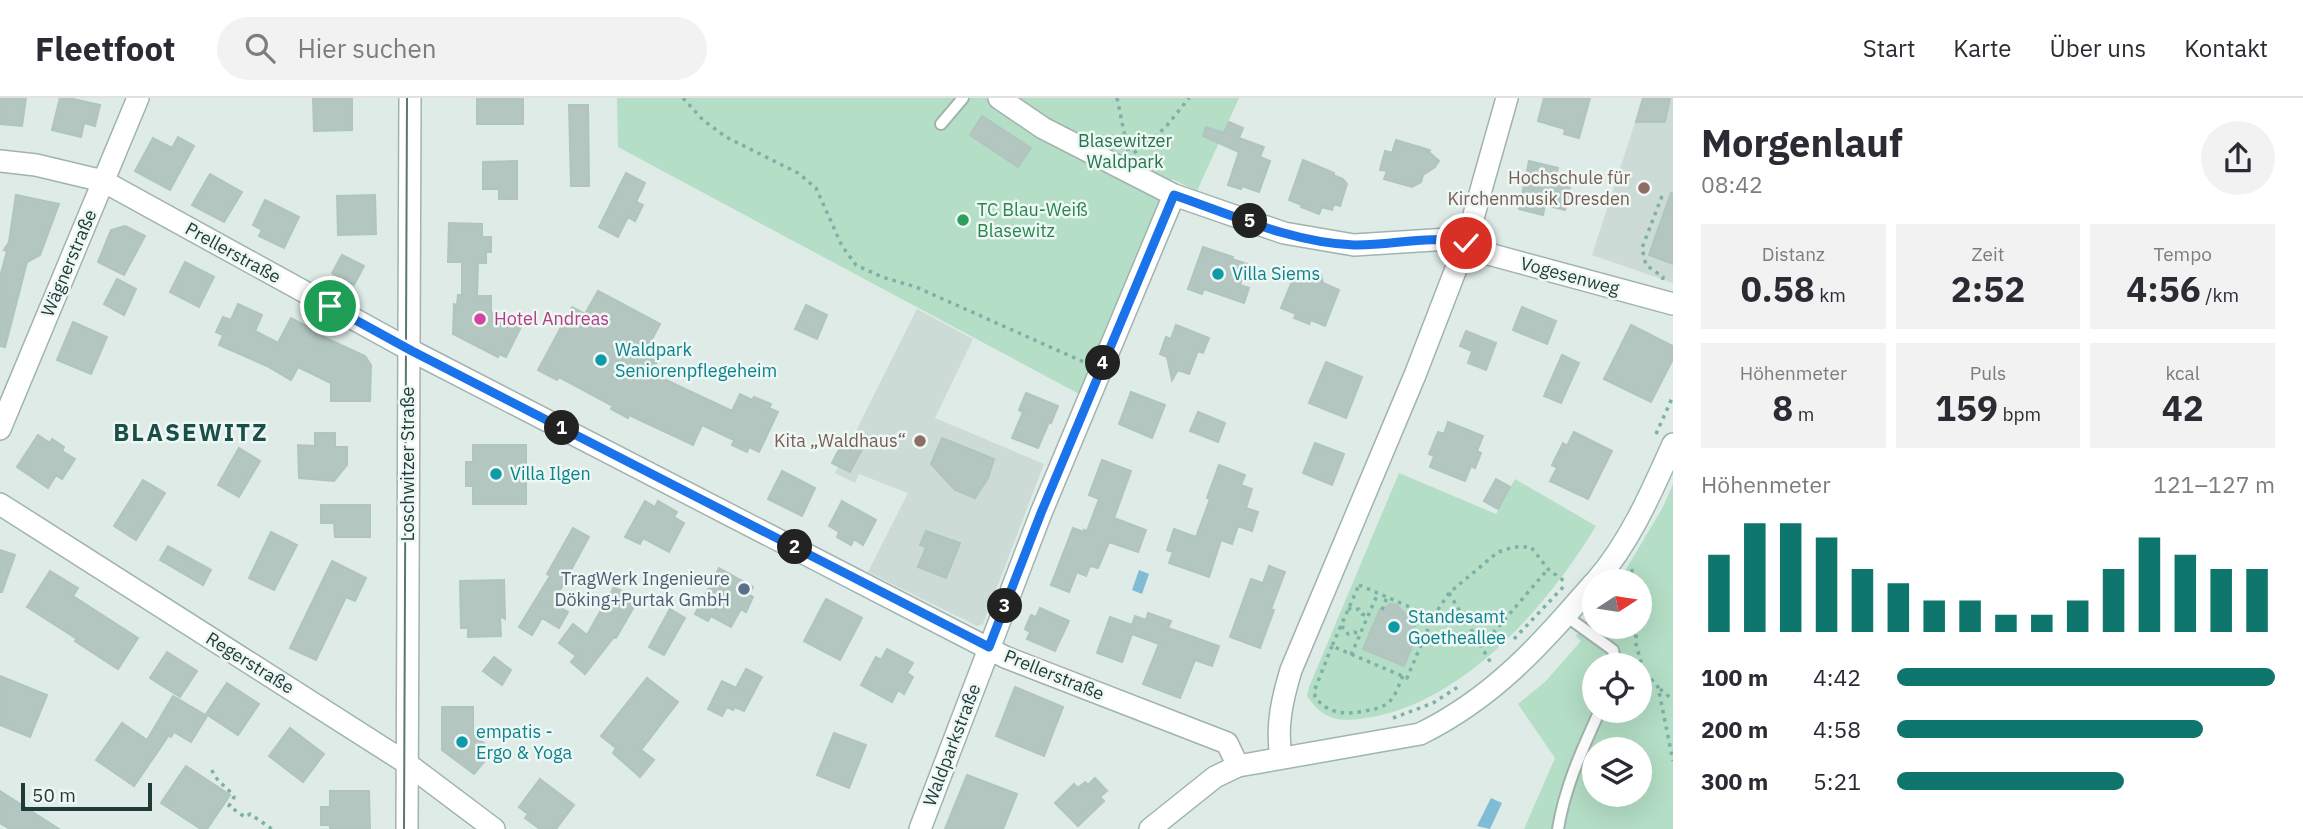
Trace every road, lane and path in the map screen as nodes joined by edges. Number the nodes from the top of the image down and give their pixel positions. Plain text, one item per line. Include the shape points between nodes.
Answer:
1 (138, 98) edge
2 (410, 98) edge
3 (683, 98) edge
4 (963, 98) edge
5 (999, 98) edge
6 (1116, 98) edge
7 (1189, 98) edge
8 (1507, 98) edge
9 (941, 124) dead end
10 (0, 161) edge
11 (103, 181) junction
12 (1174, 195) junction
13 (1662, 196) dead end
14 (1466, 243) junction
15 (1664, 302) edge
16 (409, 349) junction
17 (1100, 370) junction
18 (1673, 396) edge
19 (0, 429) edge
20 (1651, 443) dead end
21 (1673, 444) edge
22 (0, 504) edge
23 (1548, 569) junction
24 (1605, 569) edge
25 (1378, 593) junction
26 (1449, 593) junction
27 (1388, 597) junction
28 (1582, 597) edge
29 (1375, 599) junction
30 (1385, 603) junction
31 (1348, 608) junction
32 (1382, 610) dead end
33 (1368, 616) junction
34 (1566, 616) junction
35 (1433, 617) junction
36 (1341, 627) junction
37 (1360, 634) junction
38 (1332, 646) junction
39 (1482, 646) junction
40 (1508, 646) dead end
41 (989, 647) junction
42 (1614, 653) edge
43 (1351, 655) junction
44 (1406, 661) dead end
45 (1412, 663) junction
46 (1485, 669) dead end
47 (1403, 676) junction
48 (1652, 680) edge
49 (1467, 681) dead end
50 (1658, 687) junction
51 (1673, 700) edge
52 (1390, 719) dead end
53 (1594, 723) edge
54 (1273, 758) junction
55 (1673, 761) edge
56 (408, 764) junction
57 (1238, 766) junction
58 (212, 770) dead end
59 (272, 829) edge
60 (407, 829) edge
61 (495, 829) edge
62 (920, 829) edge
63 (1150, 829) edge
64 (1558, 829) edge

1 - 11 street, Wägnerstraße
2 - 16 street, Loschwitzer Straße
3 - 17 path via 726,137 798,173 816,188 842,246 856,265 916,287
4 - 9 lane
5 - 12 street, Vogesenweg via 1043,128
6 - 7 path via 1129,157 1165,128
8 - 14 street
10 - 11 street, Prellerstraße via 36,164
11 - 16 street, Prellerstraße
11 - 19 street, Wägnerstraße
12 - 14 street, Vogesenweg via 1284,233 1328,242 1354,245 1448,239
12 - 17 street, Waldparkstraße
13 - 15 path via 1642,248 1646,265 1663,277
14 - 15 street, Vogesenweg via 1485,253
14 - 54 street via 1290,670
16 - 41 street, Prellerstraße
16 - 56 street, Loschwitzer Straße
17 - 41 street, Waldparkstraße
18 - 20 path
21 - 24 street via 1621,548
22 - 56 street, Regerstraße
23 - 26 path via 1531,547 1514,547 1498,552
23 - 39 path
23 - 40 path via 1565,582
25 - 27 path
25 - 29 path
25 - 31 path via 1359,585
26 - 35 path
26 - 39 path
27 - 30 path
27 - 35 path
28 - 34 street
29 - 30 path
29 - 33 path
30 - 32 path
31 - 33 path
31 - 36 path
33 - 37 path
34 - 42 lane
34 - 54 street via 1483,697 1420,734
35 - 45 path
36 - 37 path via 1348,634
36 - 38 path
37 - 43 path
38 - 43 path
38 - 47 path via 1315,689 1315,696 1326,708 1349,714 1382,708 1393,700
39 - 46 path via 1492,664
41 - 57 street, Prellerstraße via 1227,743
41 - 62 street, Waldparkstraße
43 - 47 path
44 - 45 path
45 - 47 path via 1406,678
48 - 50 path
49 - 52 path via 1433,703
50 - 51 path
50 - 55 path
53 - 64 lane via 1573,768
54 - 57 street
56 - 60 street, Loschwitzer Straße
56 - 61 street, Regerstraße
57 - 63 street via 1215,777
58 - 59 path via 234,797 229,806

